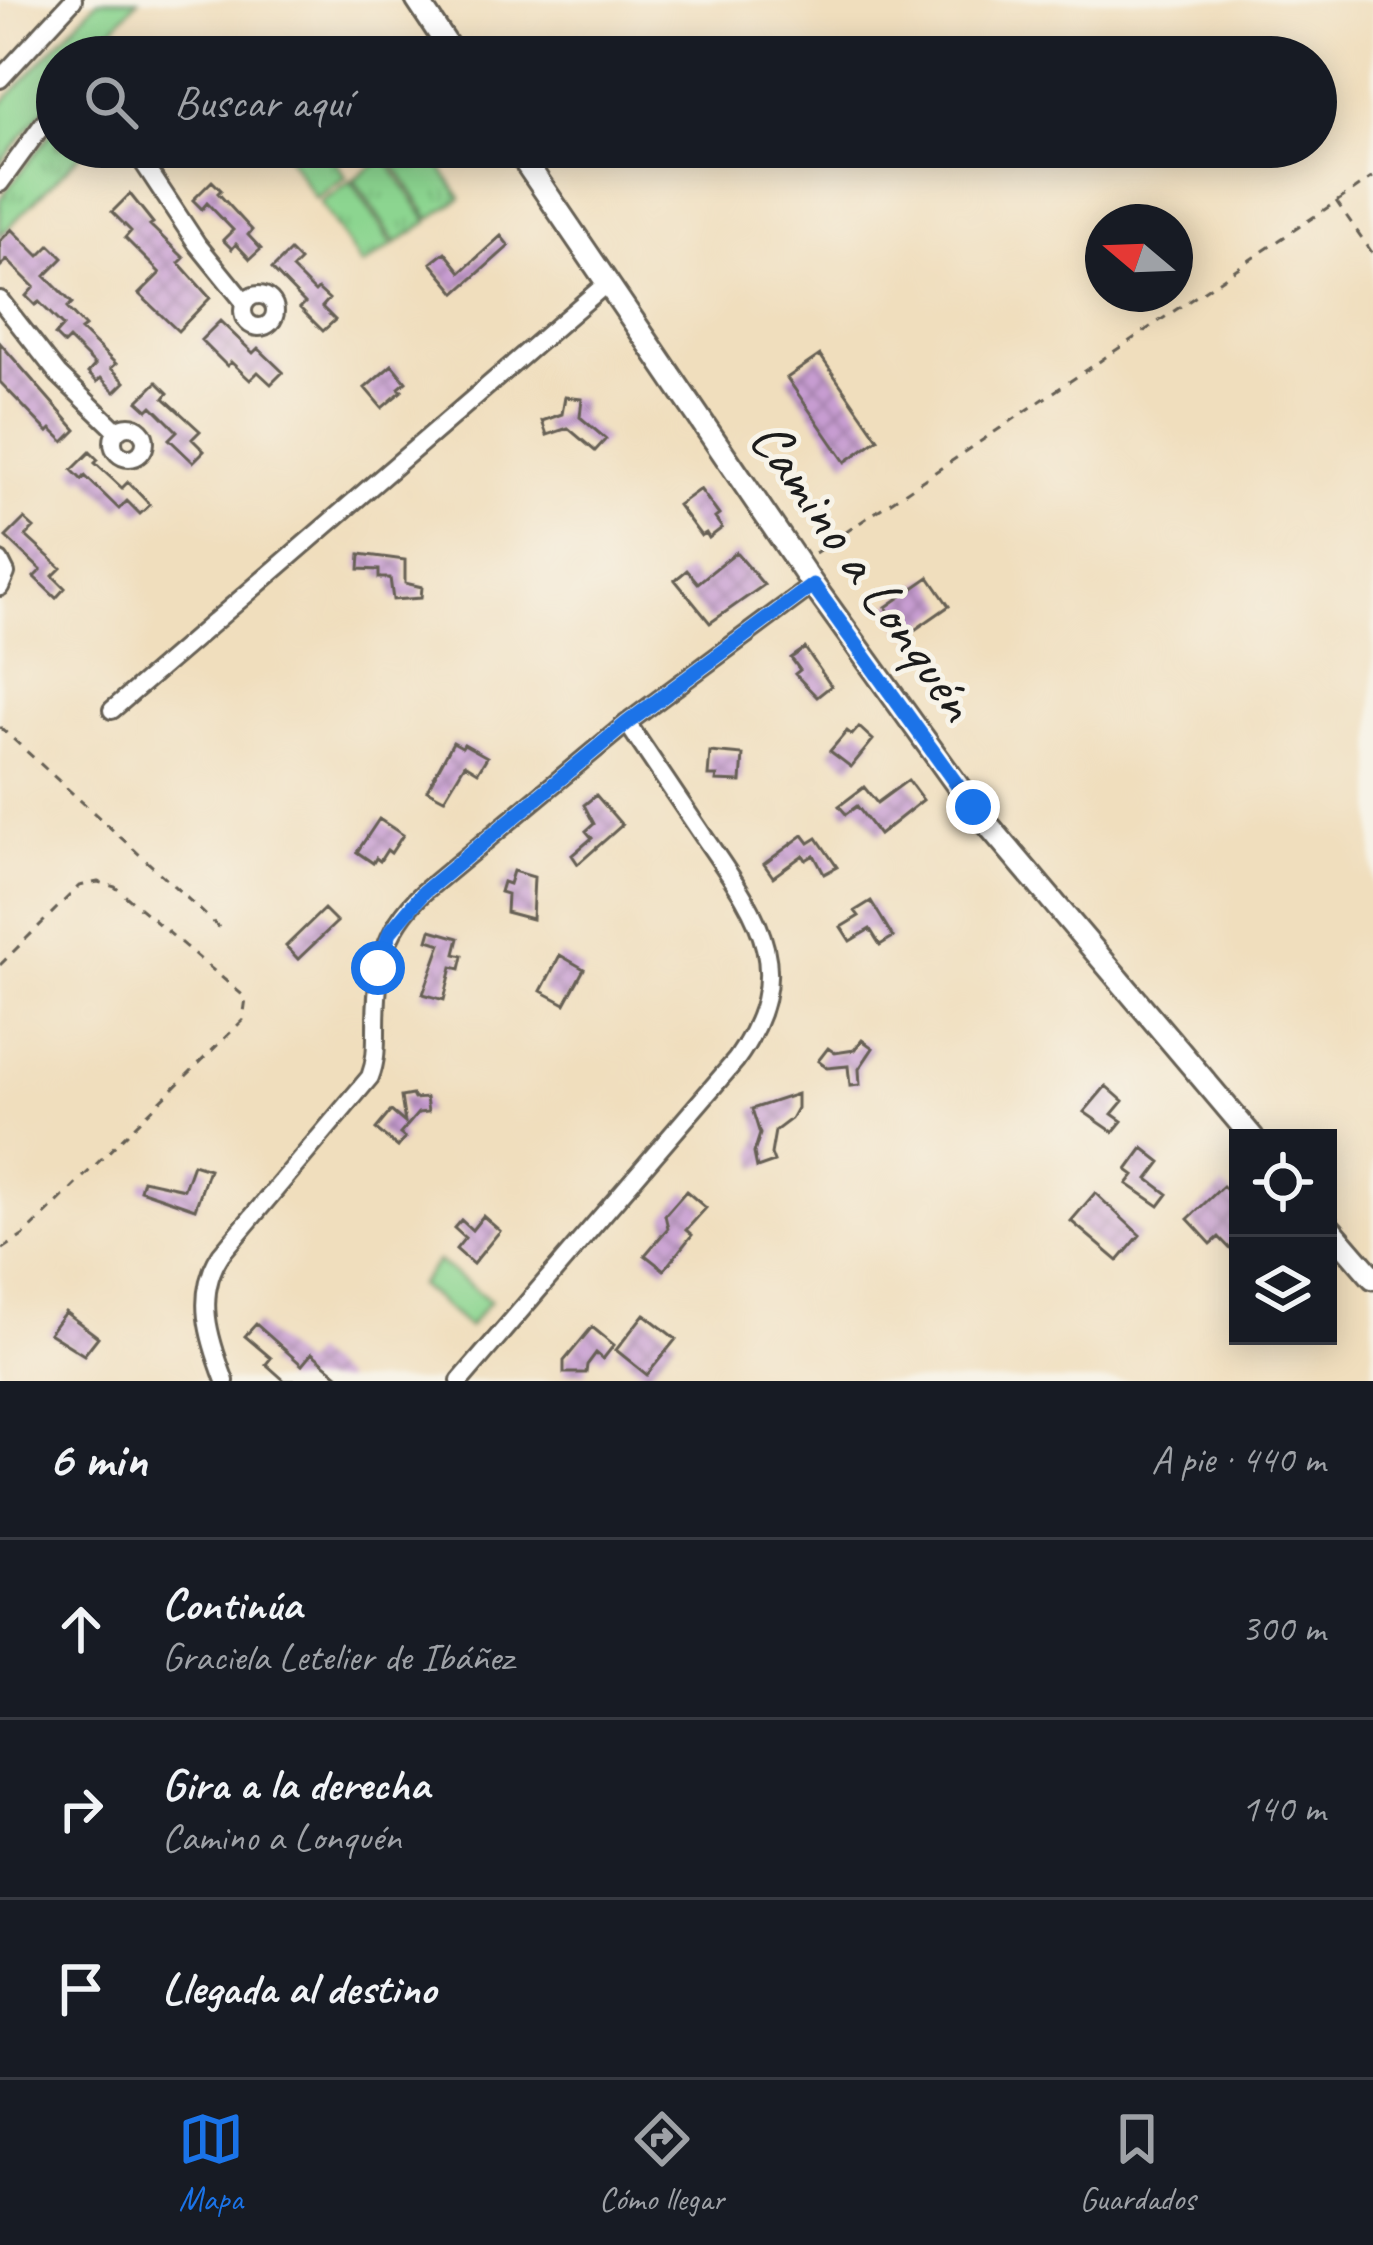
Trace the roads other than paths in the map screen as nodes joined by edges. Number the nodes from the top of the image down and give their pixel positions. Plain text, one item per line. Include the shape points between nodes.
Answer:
1 (73, 0) edge
2 (417, 0) edge
3 (40, 36) edge
4 (441, 36) edge
5 (36, 40) edge
6 (0, 79) edge
7 (36, 127) edge
8 (8, 157) edge
9 (146, 168) edge
10 (529, 168) edge
11 (0, 183) edge
12 (607, 283) junction
13 (0, 300) edge
14 (245, 303) dead end
15 (117, 431) dead end
16 (0, 561) edge
17 (813, 585) junction
18 (0, 587) edge
19 (112, 710) dead end
20 (627, 723) junction
21 (1244, 1129) edge
22 (1337, 1236) edge
23 (1373, 1278) edge
24 (225, 1381) edge
25 (460, 1381) edge

1 - 3 street
2 - 4 main road
5 - 6 street
7 - 8 street
8 - 11 street
9 - 14 street
10 - 12 main road, Camino a Lonquén
12 - 17 main road, Camino a Lonquén
12 - 19 street
13 - 15 street via 58,374
16 - 18 street
17 - 20 street
17 - 21 main road, Camino a Lonquén via 973,807
20 - 24 street via 424,892 390,932 378,968 370,1078 210,1275 207,1322
20 - 25 street via 752,906 767,959 764,1006 736,1060
22 - 23 main road

